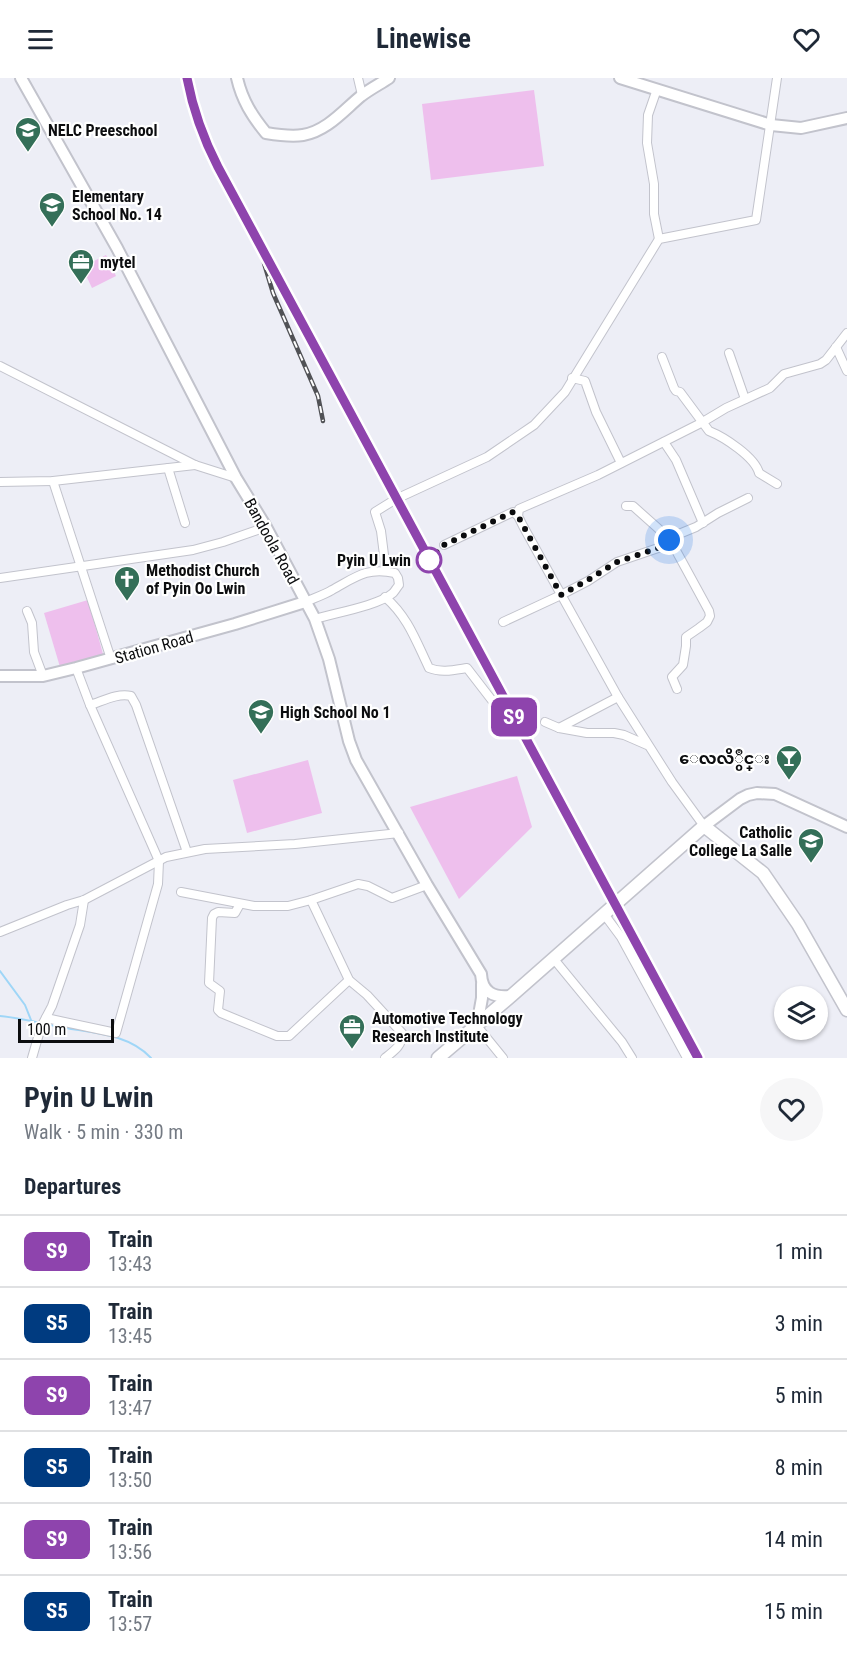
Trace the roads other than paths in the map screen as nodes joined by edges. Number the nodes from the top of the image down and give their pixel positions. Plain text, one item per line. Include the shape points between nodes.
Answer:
1 (21, 78) edge
2 (237, 78) edge
3 (358, 78) edge
4 (389, 78) edge
5 (620, 78) edge
6 (777, 78) edge
7 (657, 89) junction
8 (362, 95) junction
9 (847, 118) edge
10 (771, 124) junction
11 (659, 239) junction
12 (847, 333) edge
13 (836, 347) junction
14 (729, 353) dead end
15 (662, 357) dead end
16 (0, 366) edge
17 (847, 371) edge
18 (572, 378) junction
19 (745, 399) junction
20 (702, 422) junction
21 (664, 442) junction
22 (621, 463) junction
23 (195, 465) junction
24 (168, 468) junction
25 (236, 478) junction
26 (53, 481) junction
27 (0, 482) edge
28 (777, 484) dead end
29 (748, 498) dead end
30 (626, 506) dead end
31 (518, 516) junction
32 (186, 523) dead end
33 (703, 523) junction
34 (266, 527) junction
35 (669, 540) junction
36 (444, 545) dead end
37 (81, 567) junction
38 (386, 571) junction
39 (0, 579) edge
40 (561, 595) junction
41 (385, 597) junction
42 (305, 602) junction
43 (27, 611) dead end
44 (315, 619) junction
45 (503, 622) dead end
46 (111, 659) junction
47 (76, 668) junction
48 (0, 676) edge
49 (43, 676) junction
50 (677, 688) dead end
51 (618, 697) junction
52 (494, 703) dead end
53 (90, 705) junction
54 (545, 722) dead end
55 (559, 728) junction
56 (648, 745) junction
57 (704, 826) junction
58 (847, 827) edge
59 (399, 834) junction
60 (187, 852) junction
61 (159, 861) junction
62 (427, 885) junction
63 (181, 892) dead end
64 (84, 900) junction
65 (311, 900) junction
66 (240, 904) junction
67 (604, 914) junction
68 (0, 932) edge
69 (553, 958) junction
70 (349, 980) junction
71 (482, 984) junction
72 (511, 996) junction
73 (847, 1010) edge
74 (44, 1022) junction
75 (477, 1026) junction
76 (32, 1058) edge
77 (385, 1058) edge
78 (438, 1058) edge
79 (503, 1058) edge
80 (632, 1058) edge
81 (687, 1058) edge

1 - 25 street, Bandoola Road via 117,248
2 - 8 street via 252,116 266,133 286,136 318,129
3 - 8 street
4 - 8 street
5 - 7 street
6 - 10 street
7 - 10 street
7 - 11 street via 648,115 647,143
9 - 10 street via 801,128
10 - 11 street via 756,220
11 - 18 street
12 - 13 street
13 - 17 street
13 - 19 street via 820,364 784,374 770,388
14 - 19 street
15 - 20 street via 674,388
16 - 23 street
18 - 22 street via 585,381
18 - 38 street via 565,392 534,425 487,457 375,512
19 - 20 street
20 - 21 street
20 - 28 street
21 - 22 street
21 - 33 street via 676,460
22 - 31 street via 519,509
23 - 24 street
23 - 25 street
24 - 26 street
24 - 32 street
25 - 34 street, Bandoola Road
26 - 27 street
26 - 37 street
29 - 33 street
30 - 35 street via 633,506
31 - 36 street via 513,512
31 - 40 street
33 - 35 street
34 - 37 street via 193,550
34 - 42 street, Bandoola Road
35 - 40 street via 656,550 617,562
35 - 50 street via 710,616 686,637 682,665 672,677
37 - 39 street
37 - 46 street
38 - 41 street via 395,573 399,585
38 - 42 street via 364,573
40 - 45 street
40 - 51 street
41 - 44 street
41 - 52 street via 403,616 429,668 467,668
42 - 44 street, Bandoola Road
42 - 46 street, Station Road
43 - 49 street via 34,652
44 - 59 street, Bandoola Road via 349,741
46 - 47 street, Station Road
47 - 49 street, Station Road
47 - 53 street
48 - 49 street, Station Road
51 - 55 street
51 - 56 street
53 - 60 street via 117,696 131,696
53 - 61 street
54 - 55 street
55 - 56 street via 614,733
56 - 57 street
57 - 58 street via 740,799 757,793 775,794
57 - 67 main road
57 - 73 main road via 763,873 798,924
59 - 60 street
59 - 62 street, Bandoola Road
60 - 61 street
61 - 64 street
61 - 74 street via 158,884 116,1033
62 - 65 street via 392,898 358,884
62 - 71 street, Bandoola Road via 481,974
63 - 66 street
64 - 68 street
64 - 74 street via 80,925
65 - 66 street via 288,906
65 - 70 street
66 - 70 street via 235,913 218,912 212,918 208,983 220,991 221,1013 277,1036 289,1036
67 - 69 main road
67 - 81 street via 621,937
69 - 72 main road
69 - 80 street
70 - 77 street via 368,994 402,1033 398,1047
71 - 72 street via 501,997
71 - 75 street
72 - 75 main road
74 - 76 street
75 - 78 main road
75 - 79 street

